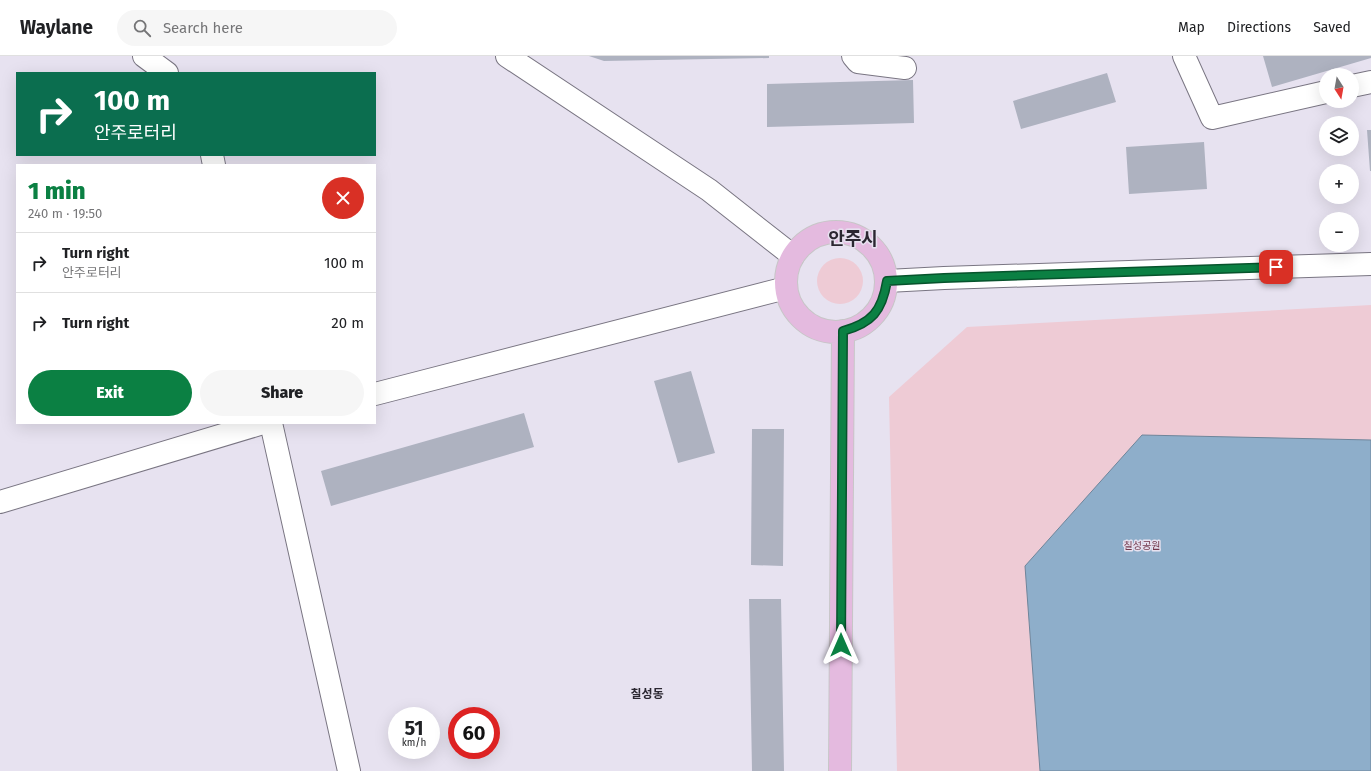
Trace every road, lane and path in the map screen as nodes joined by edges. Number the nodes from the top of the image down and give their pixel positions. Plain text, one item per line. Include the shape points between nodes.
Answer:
1 (144, 56) edge
2 (507, 56) edge
3 (853, 56) edge
4 (1184, 56) edge
5 (905, 68) dead end
6 (166, 72) edge
7 (1371, 82) edge
8 (1359, 85) edge
9 (1319, 94) edge
10 (793, 256) junction
11 (1371, 264) edge
12 (887, 281) junction
13 (786, 288) junction
14 (843, 331) junction
15 (376, 394) edge
16 (260, 424) edge
17 (271, 424) edge
18 (0, 502) edge
19 (349, 771) edge
20 (840, 771) edge

1 - 6 street
2 - 10 street via 709,190
3 - 5 street via 858,62
4 - 9 street via 1212,118
7 - 8 street
10 - 12 main road via 804,243 819,235 834,232 849,234 862,240 875,251 884,265
10 - 13 main road via 787,271
11 - 12 street
12 - 14 main road via 879,308 857,327
13 - 14 main road via 791,303 800,316 812,326 826,331
13 - 15 street
14 - 20 main road
16 - 18 street
17 - 19 street

